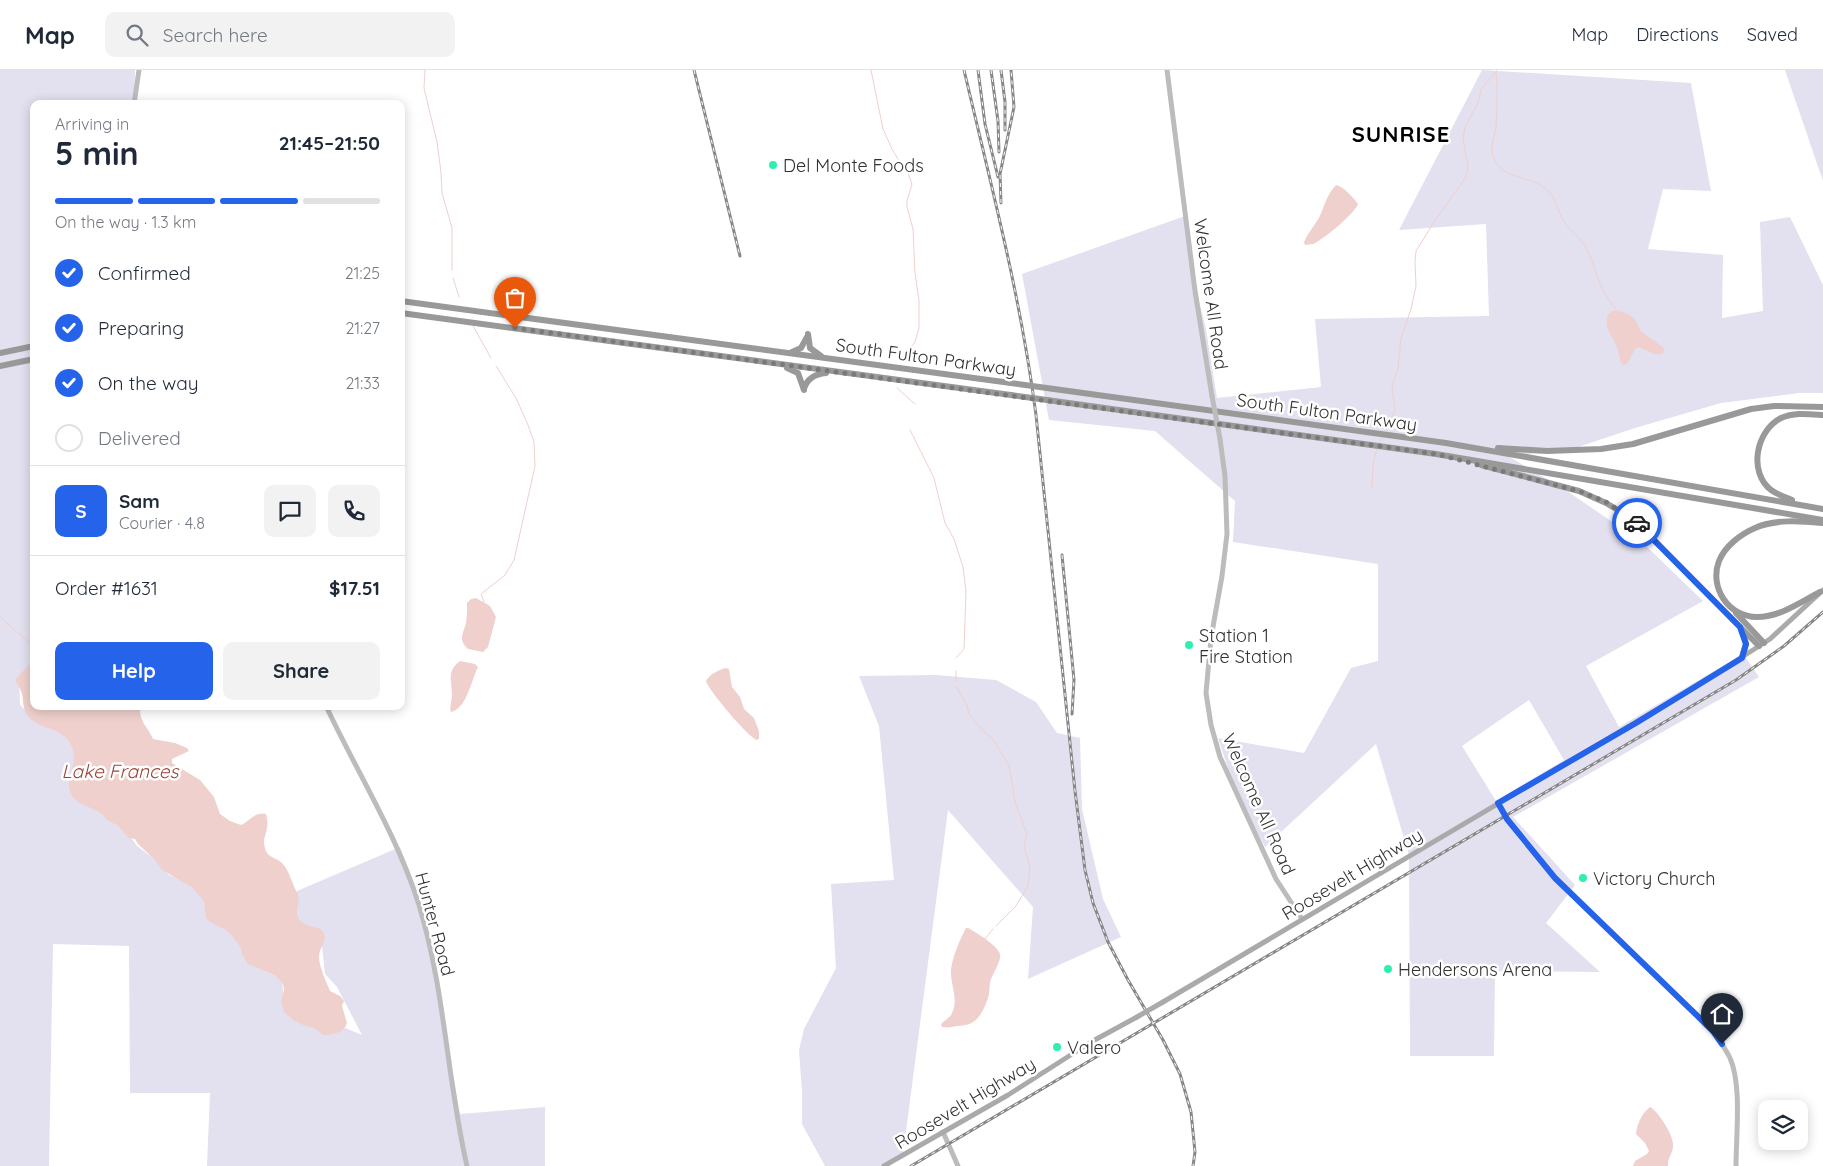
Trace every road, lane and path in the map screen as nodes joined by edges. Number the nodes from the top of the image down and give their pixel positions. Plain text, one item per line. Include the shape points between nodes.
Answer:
1 (139, 70) edge
2 (1167, 70) edge
3 (135, 100) edge
4 (405, 302) edge
5 (405, 314) edge
6 (30, 347) edge
7 (0, 353) edge
8 (788, 354) junction
9 (825, 358) junction
10 (30, 360) edge
11 (768, 362) junction
12 (0, 366) edge
13 (839, 372) junction
14 (1823, 407) edge
15 (1823, 415) edge
16 (1446, 443) junction
17 (1436, 454) junction
18 (1823, 509) edge
19 (1823, 522) edge
20 (1822, 591) edge
21 (1733, 609) junction
22 (1740, 627) junction
23 (1762, 644) junction
24 (1742, 658) junction
25 (328, 710) edge
26 (1498, 803) junction
27 (1302, 919) junction
28 (943, 1132) junction
29 (467, 1166) edge
30 (884, 1166) edge
31 (958, 1166) edge
32 (1736, 1166) edge

1 - 3 street
2 - 27 street, Welcome All Road, bridge via 1195,291 1226,476 1226,552 1211,638 1206,693 1214,738 1223,764 1276,879
4 - 8 highway, South Fulton Parkway
5 - 11 highway, South Fulton Parkway
6 - 7 highway
8 - 9 highway, South Fulton Parkway
8 - 9 highway via 801,348 808,334 812,350
9 - 16 highway, South Fulton Parkway, bridge
10 - 12 highway
11 - 13 highway, South Fulton Parkway
11 - 13 highway via 796,371 804,390 807,381 814,376
13 - 17 highway, South Fulton Parkway, bridge
14 - 16 highway via 1751,409 1641,442 1600,449 1547,451
15 - 18 highway via 1794,414 1777,421 1763,436 1757,459 1761,476 1771,490 1780,496
16 - 18 highway
17 - 19 highway
17 - 22 highway via 1579,491 1606,502 1646,532
19 - 21 highway via 1762,525 1728,546 1719,561 1716,580 1720,594
20 - 21 highway via 1781,612 1765,616 1751,617
20 - 23 main road, Roosevelt Highway
21 - 23 highway
22 - 23 highway
22 - 24 highway via 1746,644
23 - 24 main road, Roosevelt Highway
24 - 26 main road, Roosevelt Highway
25 - 29 street, Hunter Road via 397,846 419,905 434,970
26 - 27 main road, Roosevelt Highway
26 - 32 street via 1507,819 1555,878 1713,1031 1722,1044 1730,1058 1737,1089
27 - 28 main road, Roosevelt Highway, bridge
28 - 30 main road, Roosevelt Highway
28 - 31 street

